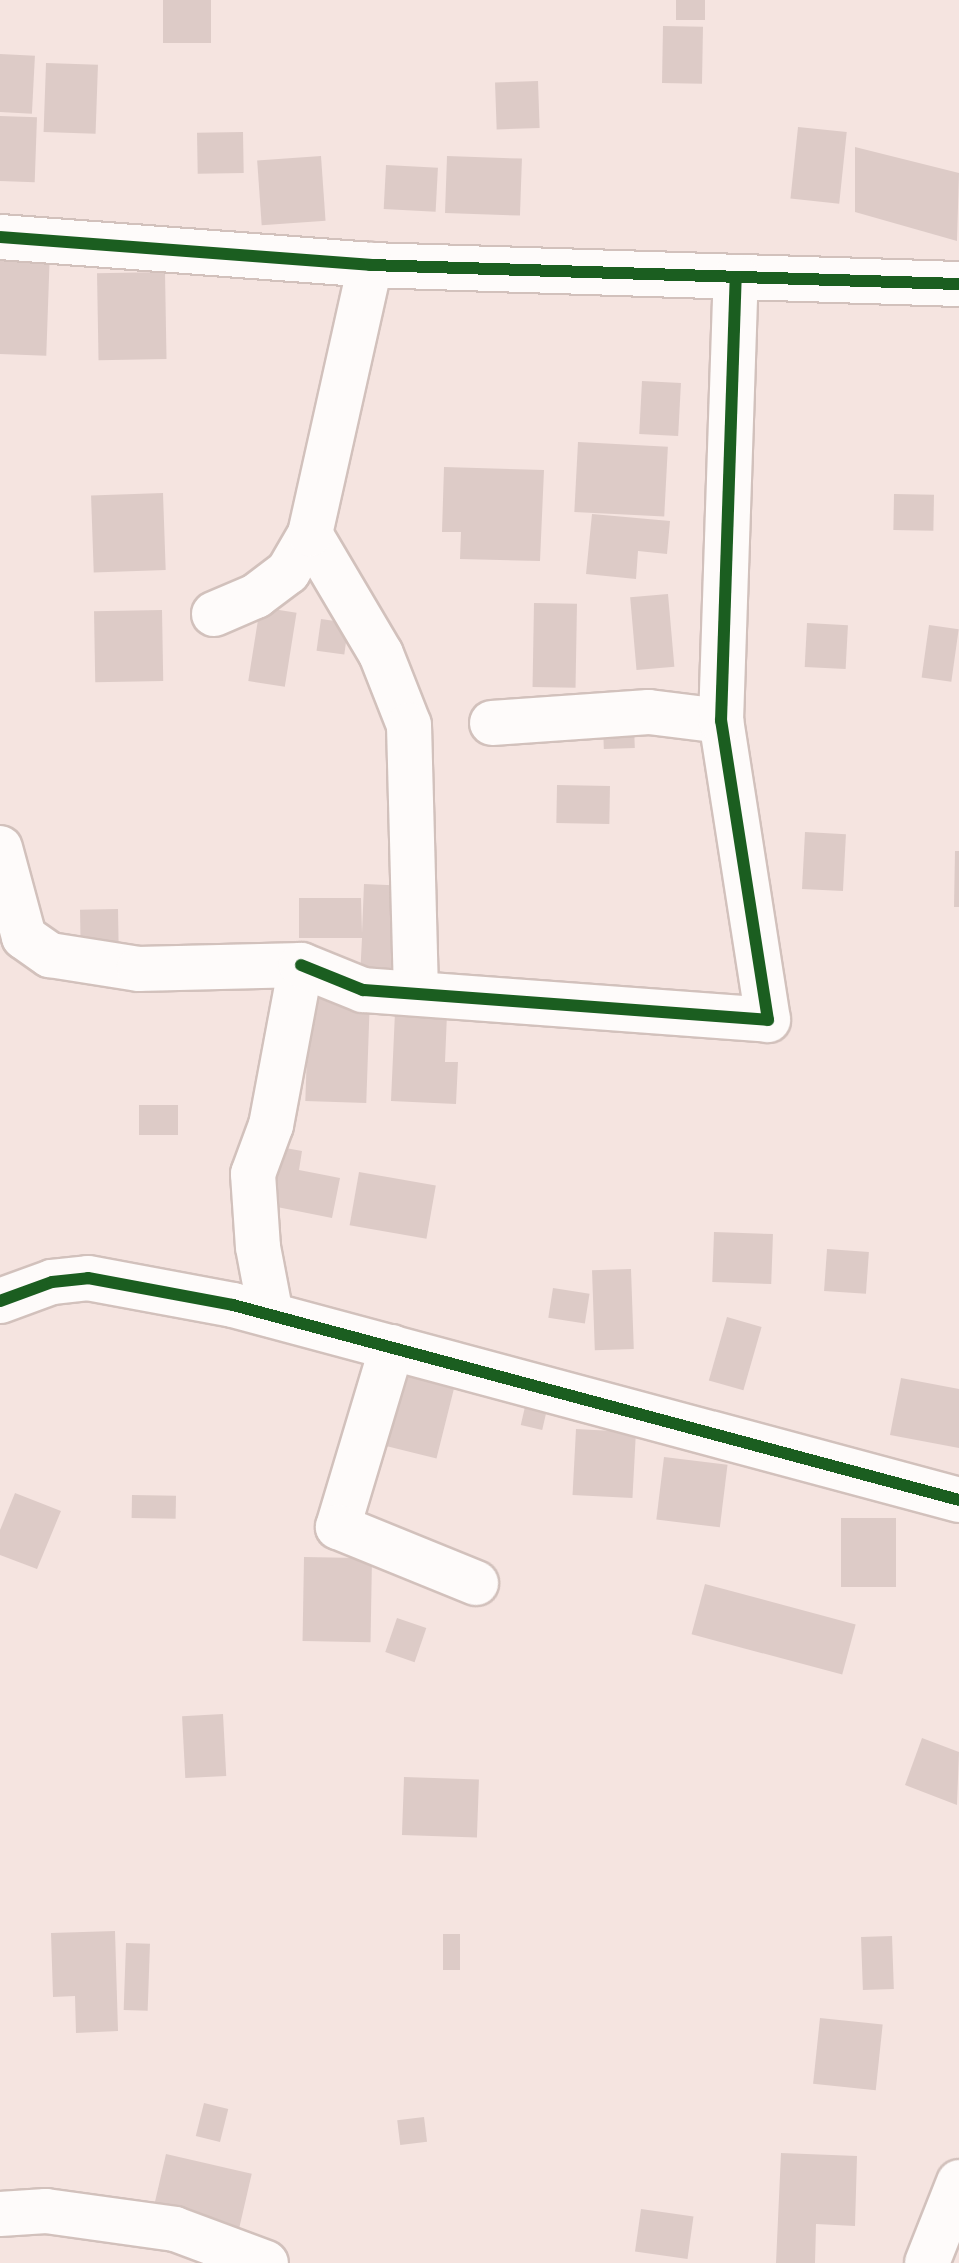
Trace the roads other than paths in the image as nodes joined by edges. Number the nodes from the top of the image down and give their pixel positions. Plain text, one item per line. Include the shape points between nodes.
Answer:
1 (0, 237) edge
2 (370, 265) junction
3 (736, 277) junction
4 (959, 284) edge
5 (310, 534) junction
6 (214, 614) dead end
7 (721, 721) junction
8 (492, 723) dead end
9 (0, 848) edge
10 (301, 965) junction
11 (416, 990) junction
12 (0, 1301) edge
13 (271, 1315) junction
14 (392, 1347) junction
15 (959, 1500) edge
16 (476, 1583) dead end
17 (959, 2182) edge
18 (0, 2214) edge
19 (266, 2263) edge
20 (927, 2263) edge

1 - 2 street
2 - 3 street
2 - 5 street
3 - 4 street
3 - 7 street
5 - 6 street via 288,572 256,596
5 - 11 street via 381,654 409,725
7 - 8 street via 649,712
7 - 11 street via 768,1020
9 - 10 street via 24,937 50,955 139,969
10 - 11 street via 363,990
10 - 13 street via 271,1125 253,1174 258,1247
12 - 13 street via 52,1282 88,1278
13 - 14 street
14 - 15 street
14 - 16 street via 338,1527
17 - 20 street
18 - 19 street via 46,2211 175,2229

